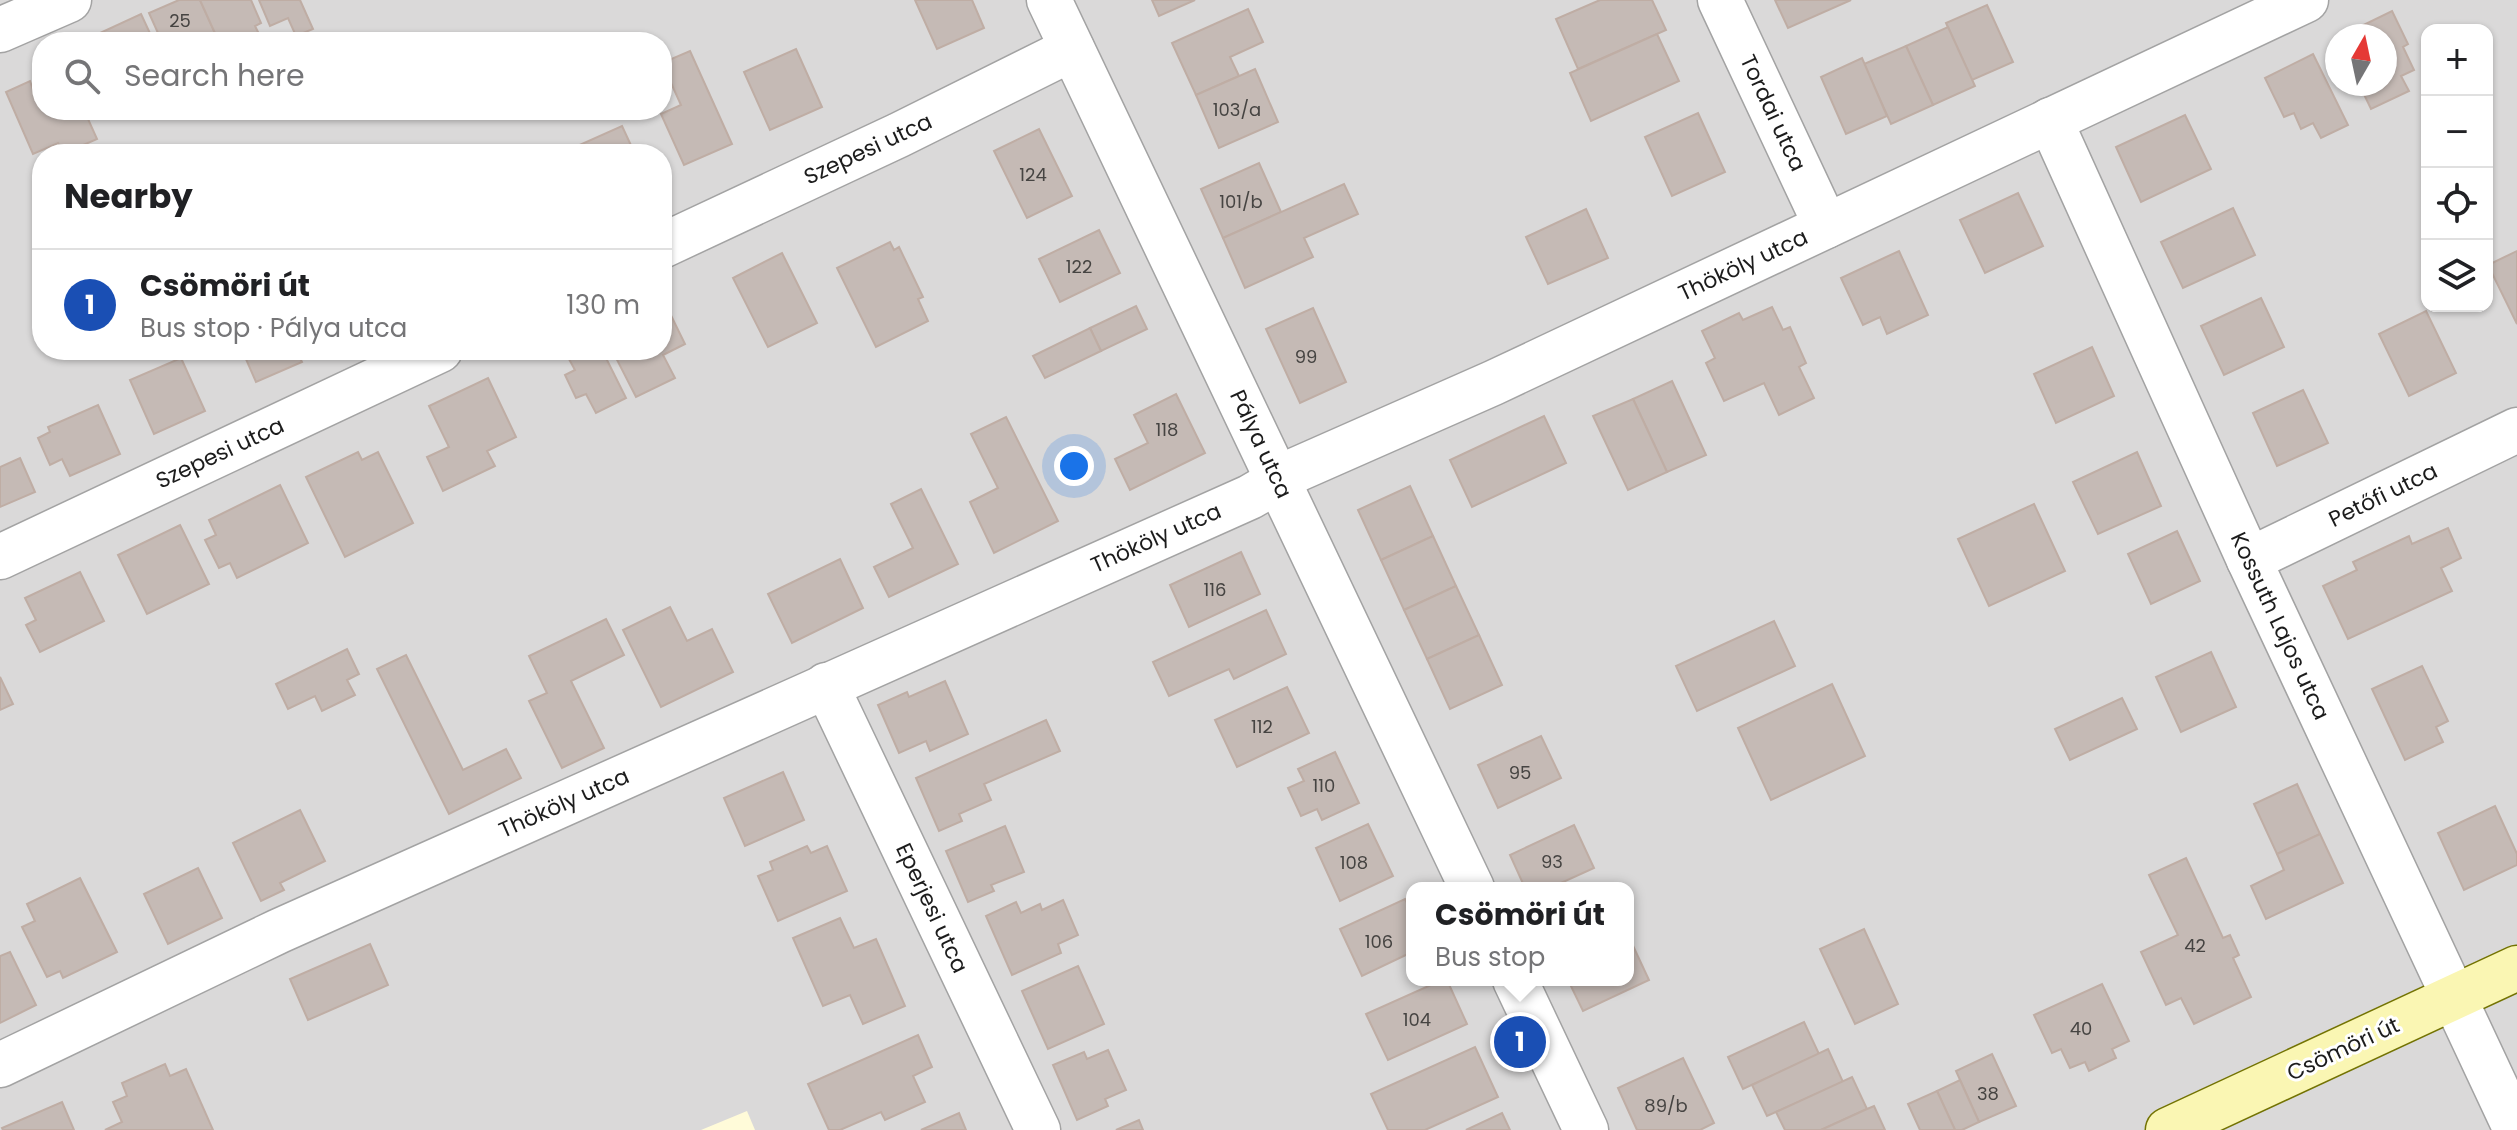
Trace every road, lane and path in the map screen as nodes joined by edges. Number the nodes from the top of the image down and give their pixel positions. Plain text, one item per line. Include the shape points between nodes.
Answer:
1 (69, 0) edge
2 (1049, 0) edge
3 (1720, 0) edge
4 (2306, 0) edge
5 (0, 30) edge
6 (1072, 49) junction
7 (2050, 120) junction
8 (1826, 226) junction
9 (672, 241) edge
10 (419, 360) edge
11 (2517, 430) edge
12 (1278, 480) junction
13 (0, 557) edge
14 (2249, 560) junction
15 (826, 685) junction
16 (1469, 882) edge
17 (2517, 968) edge
18 (1518, 986) edge
19 (2454, 998) junction
20 (0, 1065) edge
21 (1038, 1130) edge
22 (1586, 1130) edge
23 (2168, 1130) edge
24 (2516, 1130) edge

1 - 5 street
2 - 6 street, Pálya utca
3 - 8 street, Tordai utca
4 - 7 street, Thököly utca
6 - 9 street, Szepesi utca
6 - 12 street, Pálya utca
7 - 8 street, Thököly utca
7 - 14 street, Kossuth Lajos utca
8 - 12 street, Thököly utca
10 - 13 street, Szepesi utca
11 - 14 street, Petőfi utca
12 - 15 street, Thököly utca
12 - 16 street, Pálya utca
14 - 19 street, Kossuth Lajos utca
15 - 20 street, Thököly utca via 279,931
15 - 21 street, Eperjesi utca
17 - 19 main road, Csömöri út
18 - 22 street
19 - 23 main road, Csömöri út
19 - 24 street, Kossuth Lajos utca

